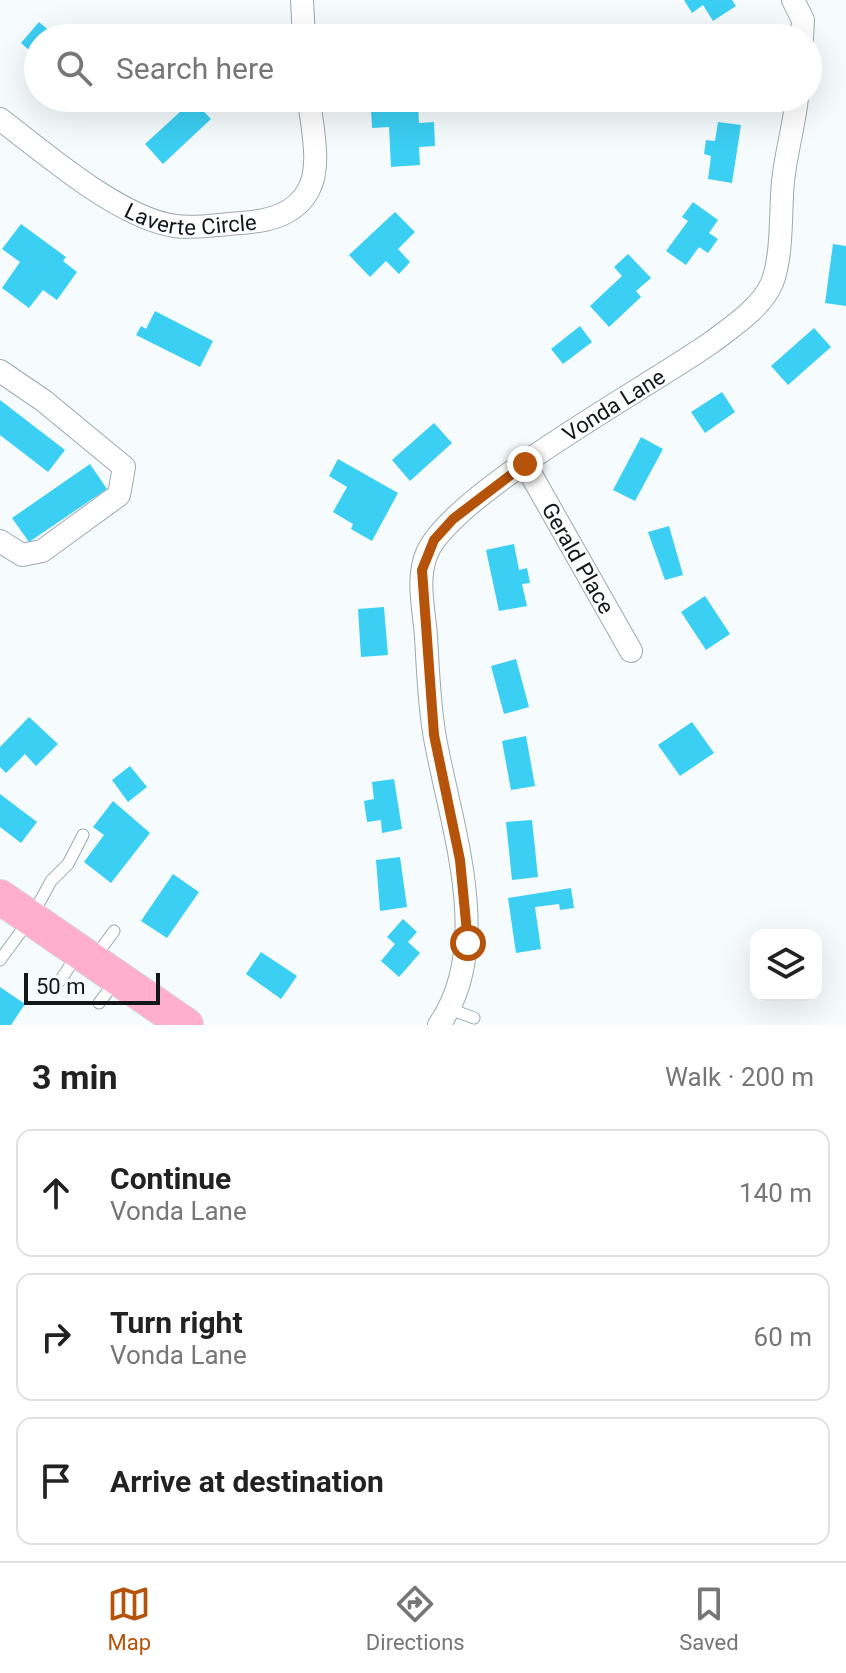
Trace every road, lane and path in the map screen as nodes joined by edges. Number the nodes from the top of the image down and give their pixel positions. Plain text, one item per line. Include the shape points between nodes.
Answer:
1 (302, 0) edge
2 (793, 0) edge
3 (303, 24) edge
4 (803, 24) edge
5 (310, 112) edge
6 (794, 112) edge
7 (0, 119) edge
8 (0, 371) edge
9 (525, 464) junction
10 (0, 541) edge
11 (631, 651) dead end
12 (83, 835) dead end
13 (0, 897) edge
14 (31, 918) junction
15 (114, 931) dead end
16 (1, 956) edge
17 (97, 973) junction
18 (60, 981) dead end
19 (444, 1017) edge
20 (474, 1018) dead end
21 (186, 1025) edge

1 - 3 street
2 - 4 street
5 - 7 street, Laverte Circle via 313,174 303,198 264,222 217,226 175,226 134,212
6 - 9 street, Vonda Lane via 775,272 764,297 667,374
8 - 10 street via 124,467 119,495 42,551 22,555
9 - 11 street, Gerald Place
9 - 19 street, Vonda Lane via 453,519 434,540 422,570 434,735 460,860 468,943 463,979
12 - 14 lane
13 - 14 main road
14 - 16 lane
14 - 17 main road
15 - 17 lane
17 - 18 lane
17 - 21 main road
19 - 20 lane

